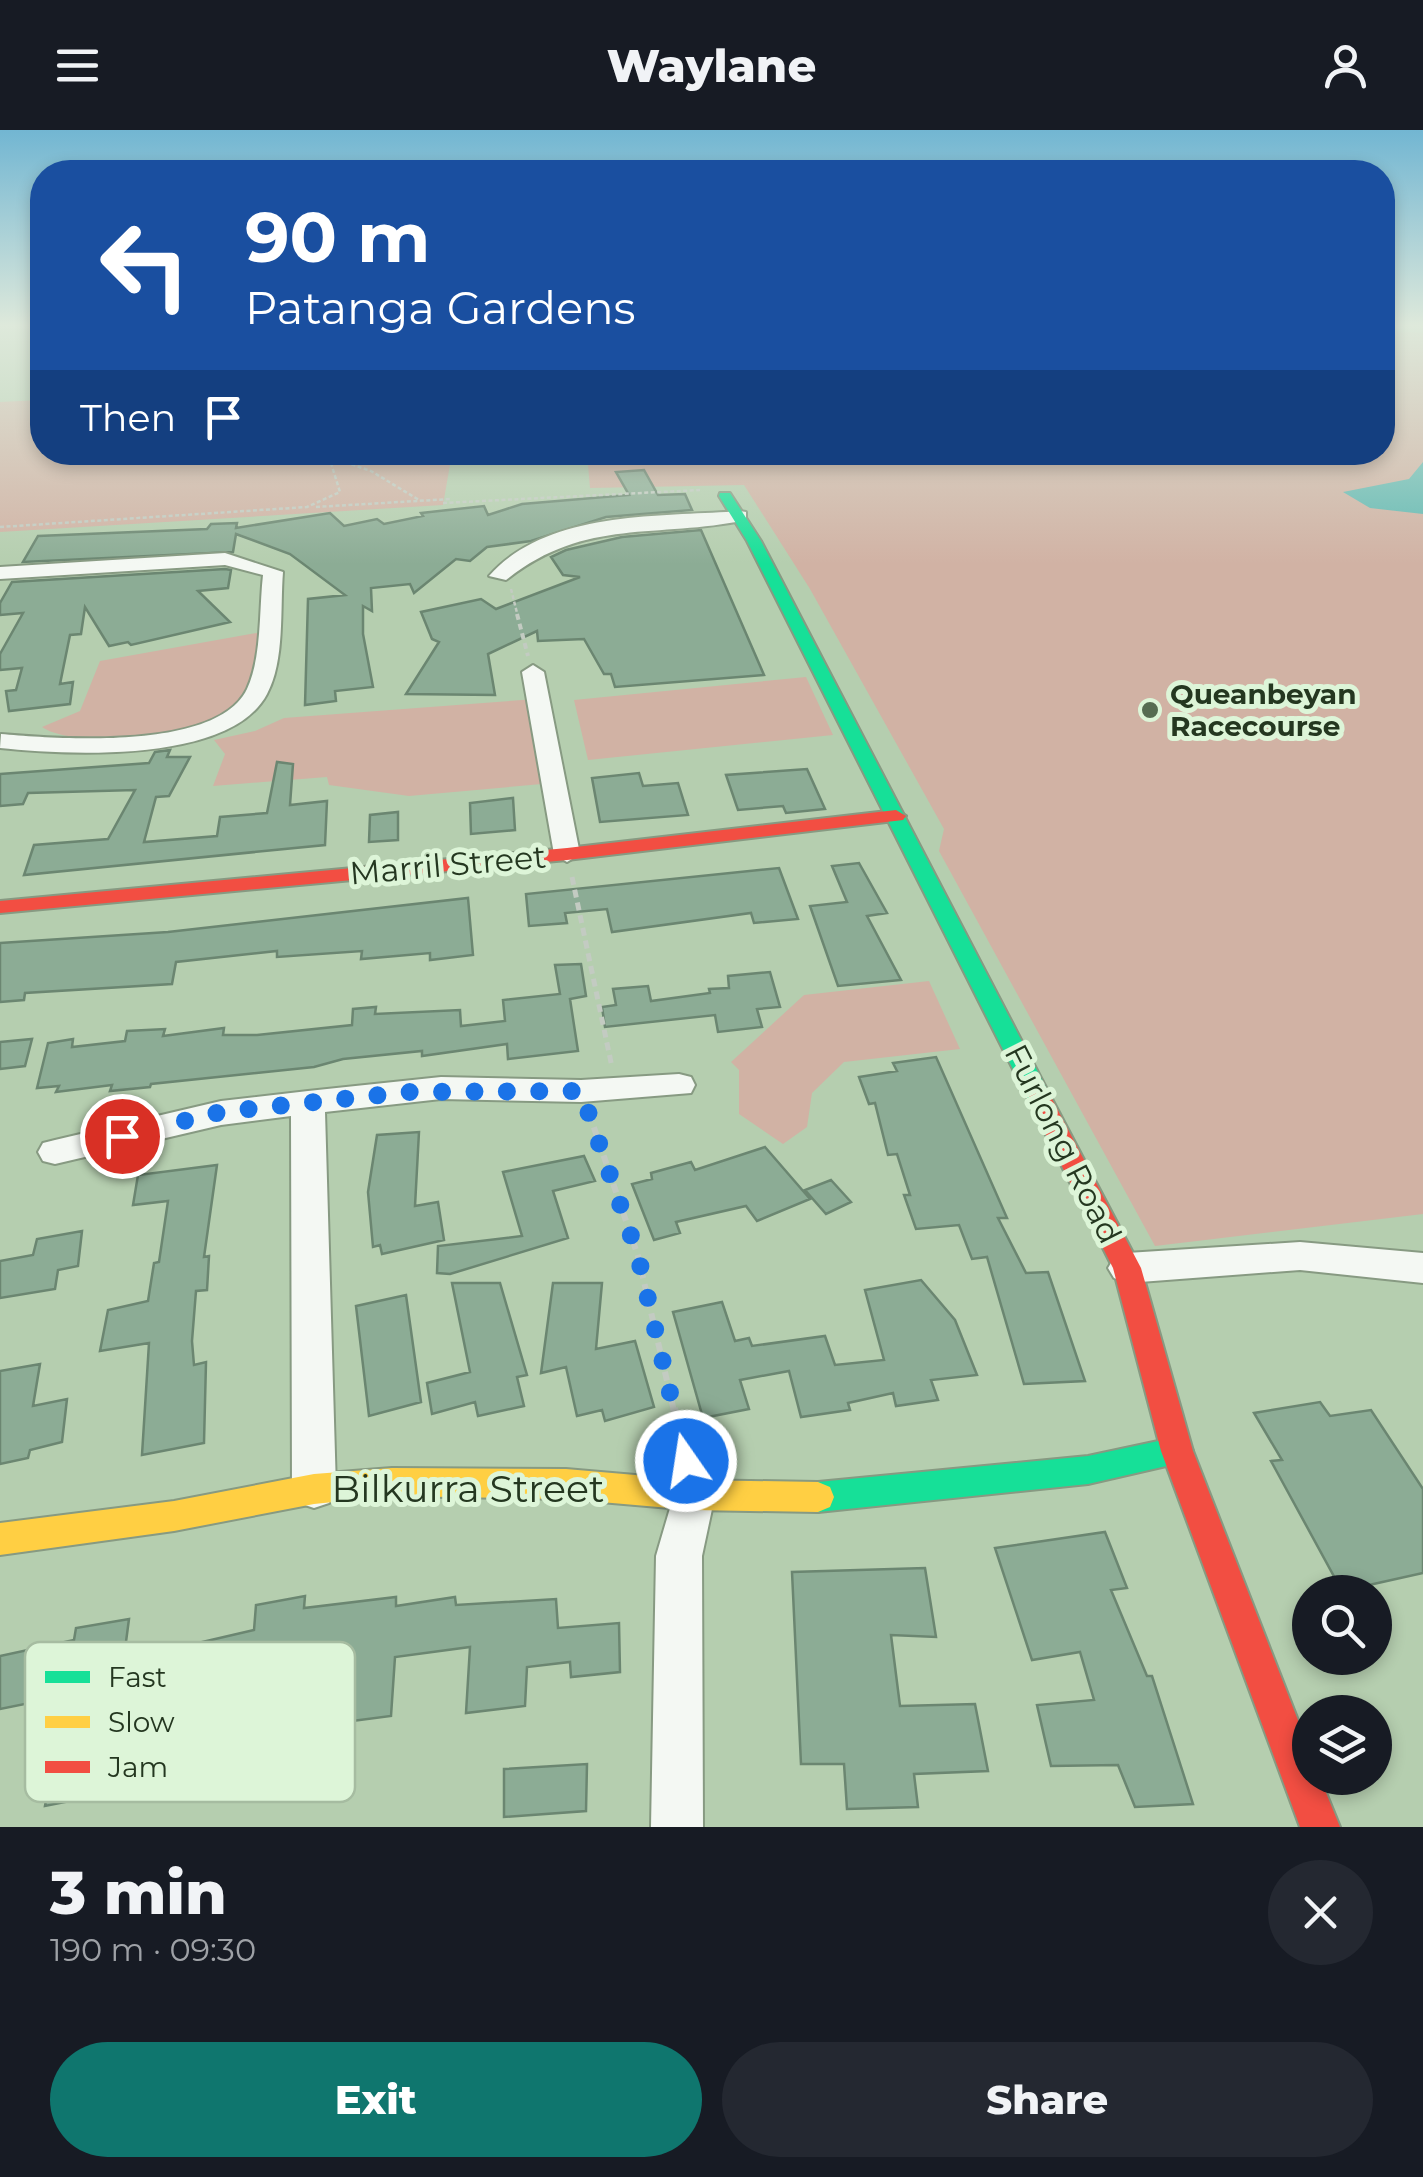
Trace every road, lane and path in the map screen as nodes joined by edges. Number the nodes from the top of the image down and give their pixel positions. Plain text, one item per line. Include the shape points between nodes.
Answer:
1 (332, 465) edge
2 (354, 465) edge
3 (725, 496) joint
4 (419, 500) junction
5 (463, 501) junction
6 (443, 502) dead end
7 (307, 506) junction
8 (740, 516) junction
9 (0, 527) edge
10 (0, 574) edge
11 (499, 576) joint
12 (533, 672) joint
13 (1, 741) edge
14 (896, 816) junction
15 (567, 854) junction
16 (0, 907) edge
17 (679, 1085) dead end
18 (617, 1090) junction
19 (581, 1091) junction
20 (308, 1102) junction
21 (55, 1152) dead end
22 (1127, 1268) junction
23 (1423, 1268) edge
24 (1177, 1451) junction
25 (314, 1489) junction
26 (693, 1495) junction
27 (0, 1539) edge
28 (677, 1827) edge
29 (1320, 1827) edge

1 - 7 path via 340,492
2 - 4 path
3 - 5 path via 694,489
3 - 8 street, Furlong Road
4 - 5 path
4 - 7 path
5 - 6 path
7 - 9 path
8 - 11 street via 598,530 512,564
8 - 14 street, Furlong Road
10 - 13 street via 226,559 273,572 258,692 241,714 191,734 44,746
11 - 12 path via 510,586
12 - 15 street
14 - 15 street, Marril Street
14 - 22 street, Furlong Road
15 - 16 street, Marril Street
15 - 18 path
17 - 18 street
18 - 19 street
19 - 20 street via 441,1088
19 - 26 path via 638,1256
20 - 21 street via 221,1112
20 - 25 street
22 - 23 street via 1300,1256
22 - 24 street, Furlong Road
24 - 26 street, Bilkurra Street via 1088,1470 947,1486 812,1498
24 - 29 street, Furlong Road
25 - 26 street, Bilkurra Street via 392,1482 566,1484
25 - 27 street, Bilkurra Street
26 - 28 street via 679,1556

